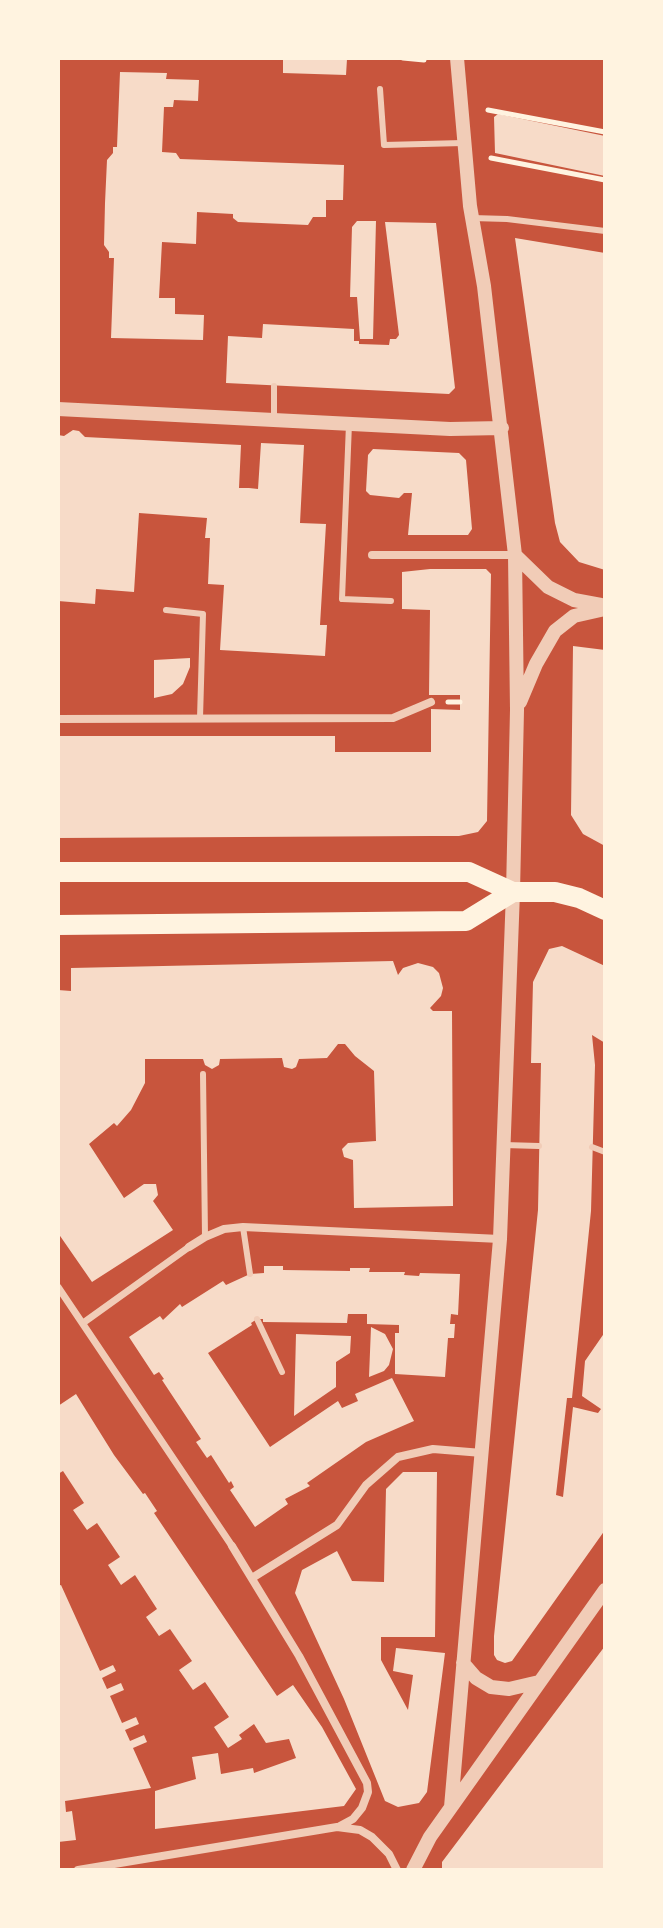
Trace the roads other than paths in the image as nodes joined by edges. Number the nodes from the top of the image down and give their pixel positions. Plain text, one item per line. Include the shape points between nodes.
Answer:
1 (457, 58) edge
2 (380, 89) dead end
3 (463, 143) junction
4 (472, 218) junction
5 (605, 231) edge
6 (274, 386) dead end
7 (58, 409) edge
8 (274, 420) junction
9 (349, 424) junction
10 (502, 428) junction
11 (372, 555) dead end
12 (515, 555) junction
13 (391, 601) dead end
14 (605, 607) edge
15 (166, 610) dead end
16 (431, 702) dead end
17 (517, 710) junction
18 (200, 718) junction
19 (58, 719) edge
20 (58, 872) edge
21 (513, 892) junction
22 (605, 910) edge
23 (58, 925) edge
24 (203, 1074) dead end
25 (504, 1145) junction
26 (539, 1146) dead end
27 (592, 1147) dead end
28 (605, 1152) edge
29 (243, 1227) junction
30 (205, 1237) junction
31 (500, 1239) junction
32 (189, 1247) joint
33 (250, 1274) dead end
34 (58, 1287) edge
35 (257, 1319) dead end
36 (83, 1323) junction
37 (282, 1372) dead end
38 (483, 1453) junction
39 (232, 1546) joint
40 (252, 1578) junction
41 (605, 1590) edge
42 (463, 1663) junction
43 (539, 1682) junction
44 (451, 1807) junction
45 (337, 1827) junction
46 (78, 1870) edge
47 (397, 1870) edge
48 (413, 1870) edge

1 - 3 street
2 - 3 lane via 384,145
3 - 4 street
4 - 5 lane
4 - 10 street
6 - 8 lane
7 - 8 street
8 - 9 street
9 - 10 street
9 - 13 lane via 342,599
10 - 12 street
11 - 12 street
12 - 14 street via 559,594
12 - 17 street
14 - 17 street via 574,616 555,631
15 - 18 lane via 203,614
16 - 18 street via 393,718
17 - 21 street
18 - 19 street
20 - 21 main road via 469,872
21 - 22 main road via 555,892
21 - 23 main road via 466,921
21 - 25 street
24 - 30 lane
25 - 26 lane
25 - 31 street
27 - 28 lane
29 - 30 street
29 - 31 street
29 - 33 lane
30 - 32 street
31 - 38 street
32 - 36 street
34 - 36 street
35 - 37 lane
36 - 39 street
38 - 40 street via 433,1449 398,1457 378,1472 337,1525
38 - 42 street
39 - 40 street
40 - 45 street via 367,1783 362,1808
41 - 43 street
42 - 43 street via 491,1687
42 - 44 street
43 - 44 street
44 - 48 street
45 - 46 street
45 - 47 street via 372,1837

